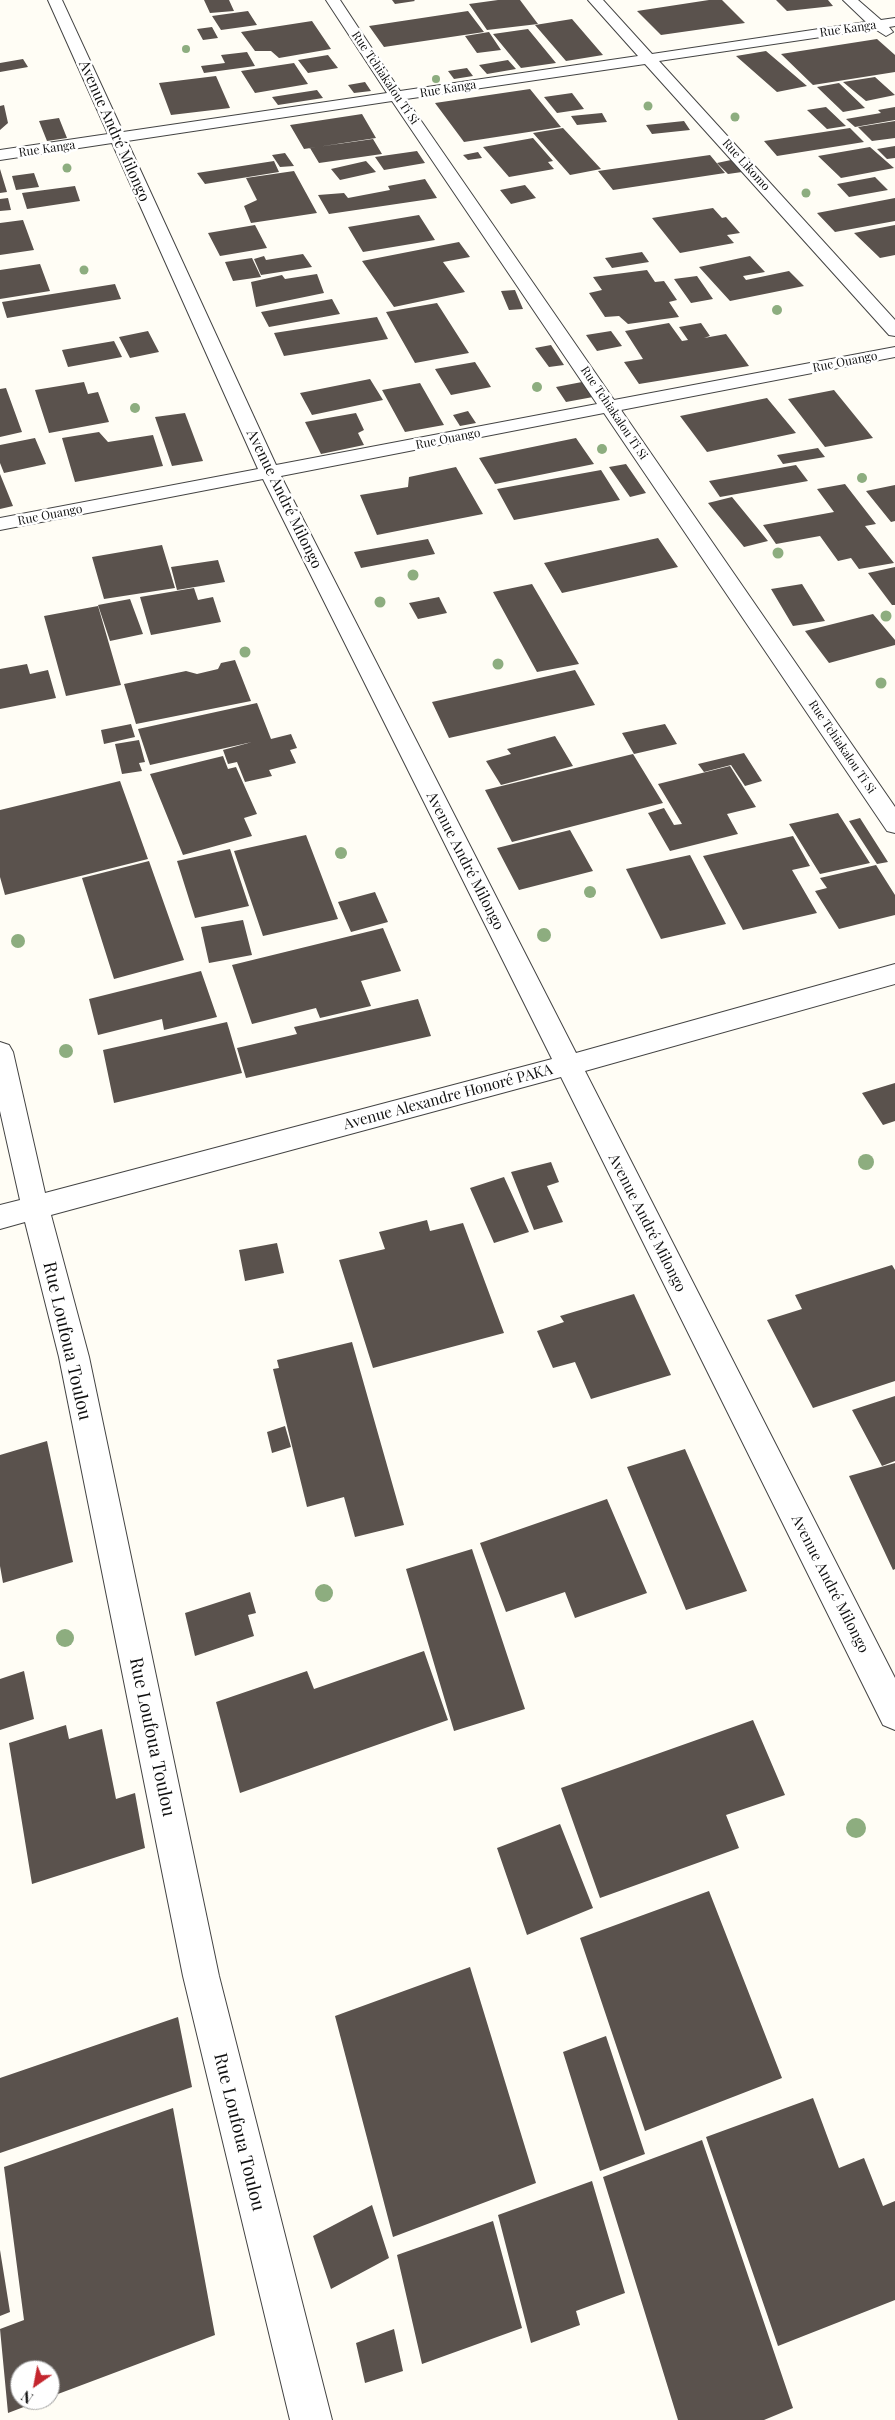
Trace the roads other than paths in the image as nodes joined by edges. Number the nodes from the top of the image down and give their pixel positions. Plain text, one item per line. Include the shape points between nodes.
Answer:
1 (55, 0) edge
2 (333, 0) edge
3 (596, 0) edge
4 (850, 0) edge
5 (895, 22) edge
6 (877, 24) junction
7 (895, 41) edge
8 (650, 58) junction
9 (397, 97) junction
10 (118, 138) junction
11 (0, 156) edge
12 (895, 330) edge
13 (895, 352) edge
14 (610, 408) junction
15 (270, 473) junction
16 (0, 524) edge
17 (895, 825) edge
18 (895, 974) edge
19 (0, 1052) edge
20 (568, 1065) junction
21 (35, 1208) junction
22 (0, 1218) edge
23 (895, 1712) edge
24 (311, 2420) edge

1 - 10 street, Avenue André Milongo
2 - 9 street, Rue Tchiakalou Ti Si
3 - 8 street, Rue Likomo
4 - 6 street
5 - 6 street, Rue Kanga
6 - 7 street
6 - 8 street, Rue Kanga
8 - 9 street, Rue Kanga
8 - 12 street, Rue Likomo
9 - 10 street, Rue Kanga
9 - 14 street, Rue Tchiakalou Ti Si
10 - 11 street, Rue Kanga
10 - 15 street, Avenue André Milongo
13 - 14 street, Rue Ouango
14 - 15 street, Rue Ouango
14 - 17 street, Rue Tchiakalou Ti Si
15 - 16 street, Rue Ouango
15 - 20 street, Avenue André Milongo
18 - 20 street, Avenue Alexandre Honoré PAKA
19 - 21 street, Rue Loufoua Toulou
20 - 21 street, Avenue Alexandre Honoré PAKA
20 - 23 street, Avenue André Milongo
21 - 22 street, Avenue Alexandre Honoré PAKA
21 - 24 street, Rue Loufoua Toulou via 74,1356 201,1976

